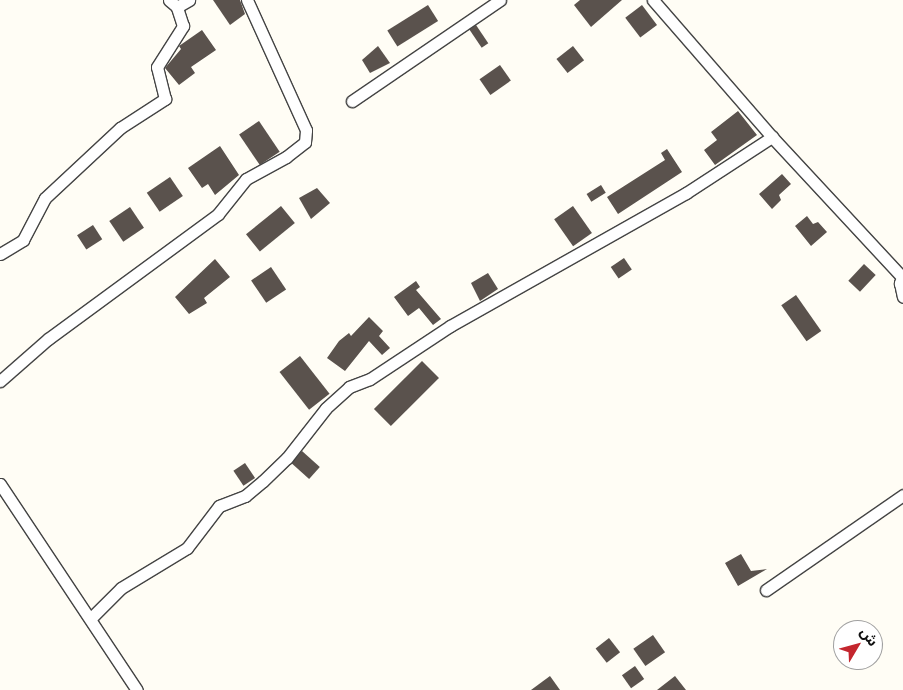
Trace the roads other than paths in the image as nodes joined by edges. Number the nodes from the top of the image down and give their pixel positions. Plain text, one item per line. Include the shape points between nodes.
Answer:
1 (190, 0) edge
2 (247, 0) edge
3 (500, 0) edge
4 (653, 0) edge
5 (173, 4) edge
6 (352, 101) dead end
7 (772, 137) junction
8 (0, 254) edge
9 (902, 276) edge
10 (903, 297) edge
11 (0, 381) edge
12 (0, 484) edge
13 (903, 495) edge
14 (766, 590) dead end
15 (91, 618) junction
16 (137, 690) edge

1 - 5 street
2 - 11 street via 306,130 305,142 246,179 214,217 48,339
3 - 6 street
4 - 7 street
5 - 8 street via 183,26 157,67 165,100 120,128 51,191 44,198 24,240
7 - 9 street
7 - 15 street via 686,194 450,326 386,370 349,387 326,408 287,458 263,481 245,496 219,506 188,548 121,588
9 - 10 street
12 - 15 street
13 - 14 street
15 - 16 street

